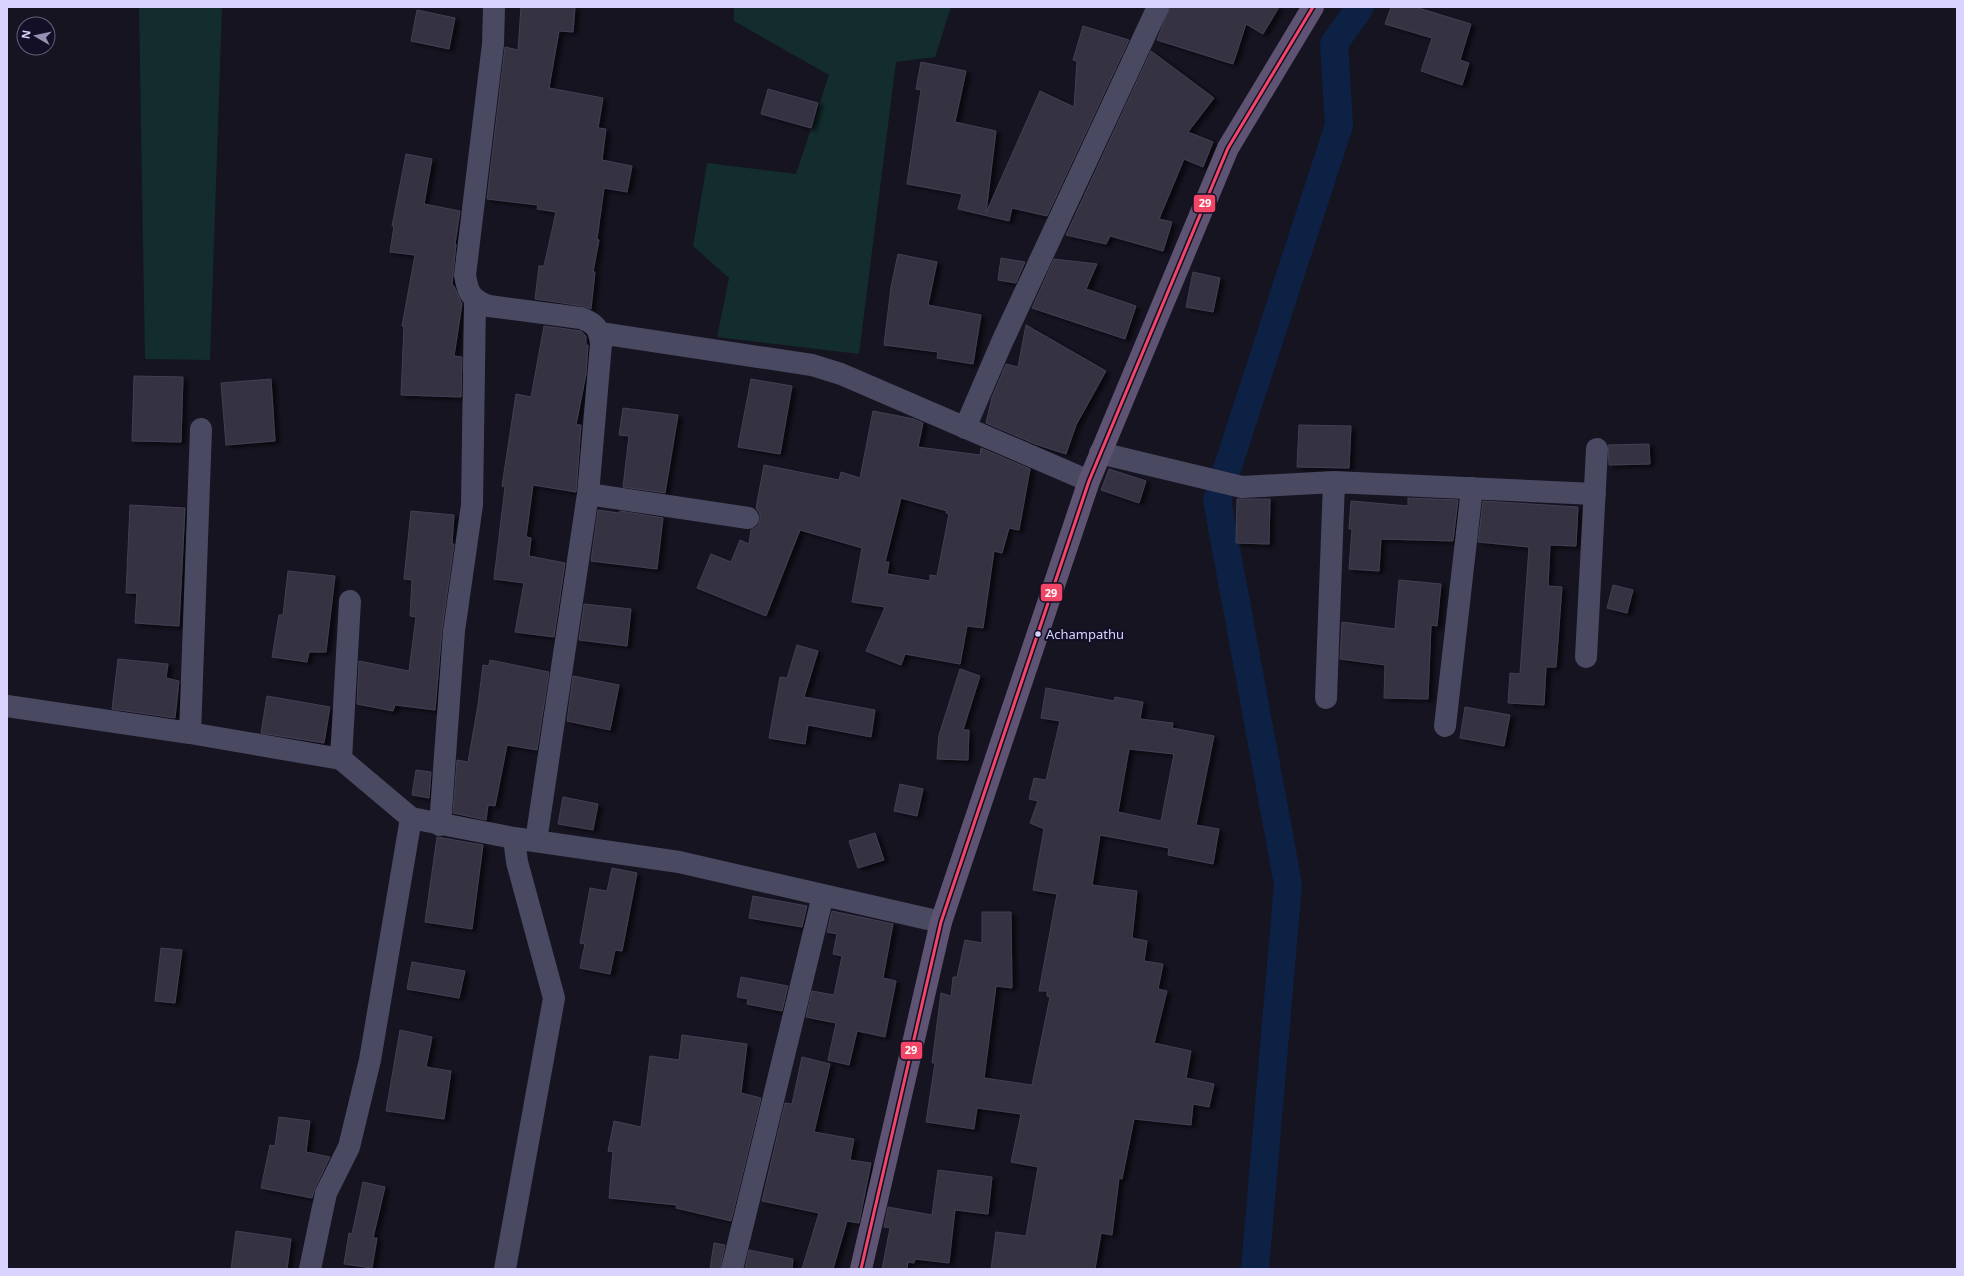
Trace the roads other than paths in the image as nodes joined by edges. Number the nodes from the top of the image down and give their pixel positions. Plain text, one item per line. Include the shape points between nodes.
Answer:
1 (494, 7) edge
2 (1158, 7) edge
3 (1313, 7) edge
4 (475, 300) junction
5 (600, 333) junction
6 (966, 428) junction
7 (201, 429) dead end
8 (1597, 449) dead end
9 (1100, 453) junction
10 (1089, 481) junction
11 (1334, 482) junction
12 (1472, 488) junction
13 (588, 494) junction
14 (1595, 494) junction
15 (748, 518) dead end
16 (350, 601) dead end
17 (1586, 657) dead end
18 (1326, 698) dead end
19 (7, 706) edge
20 (1445, 726) dead end
21 (190, 733) junction
22 (341, 759) junction
23 (411, 818) junction
24 (440, 825) junction
25 (514, 838) junction
26 (536, 841) junction
27 (823, 895) junction
28 (941, 922) junction
29 (310, 1269) edge
30 (505, 1269) edge
31 (732, 1269) edge
32 (861, 1269) edge

1 - 4 street via 493,44 465,275 467,288
2 - 6 street via 1002,342
3 - 9 main road via 1228,148
4 - 5 street via 489,306 581,318 593,322
4 - 24 street via 472,505 454,631
5 - 6 street via 812,365 842,374
5 - 13 street
6 - 10 street
7 - 21 street
8 - 14 street
9 - 10 main road
9 - 11 street via 1242,487
10 - 28 main road
11 - 12 street
11 - 18 street
12 - 14 street
12 - 20 street
13 - 15 street
13 - 26 street
14 - 17 street
16 - 22 street
19 - 21 street
21 - 22 street
22 - 23 street
23 - 24 street
23 - 29 street via 370,1060 349,1147 326,1193
24 - 25 street
25 - 26 street
25 - 30 street via 517,862 554,998
26 - 27 street via 679,862
27 - 28 street
27 - 31 street
28 - 32 main road

